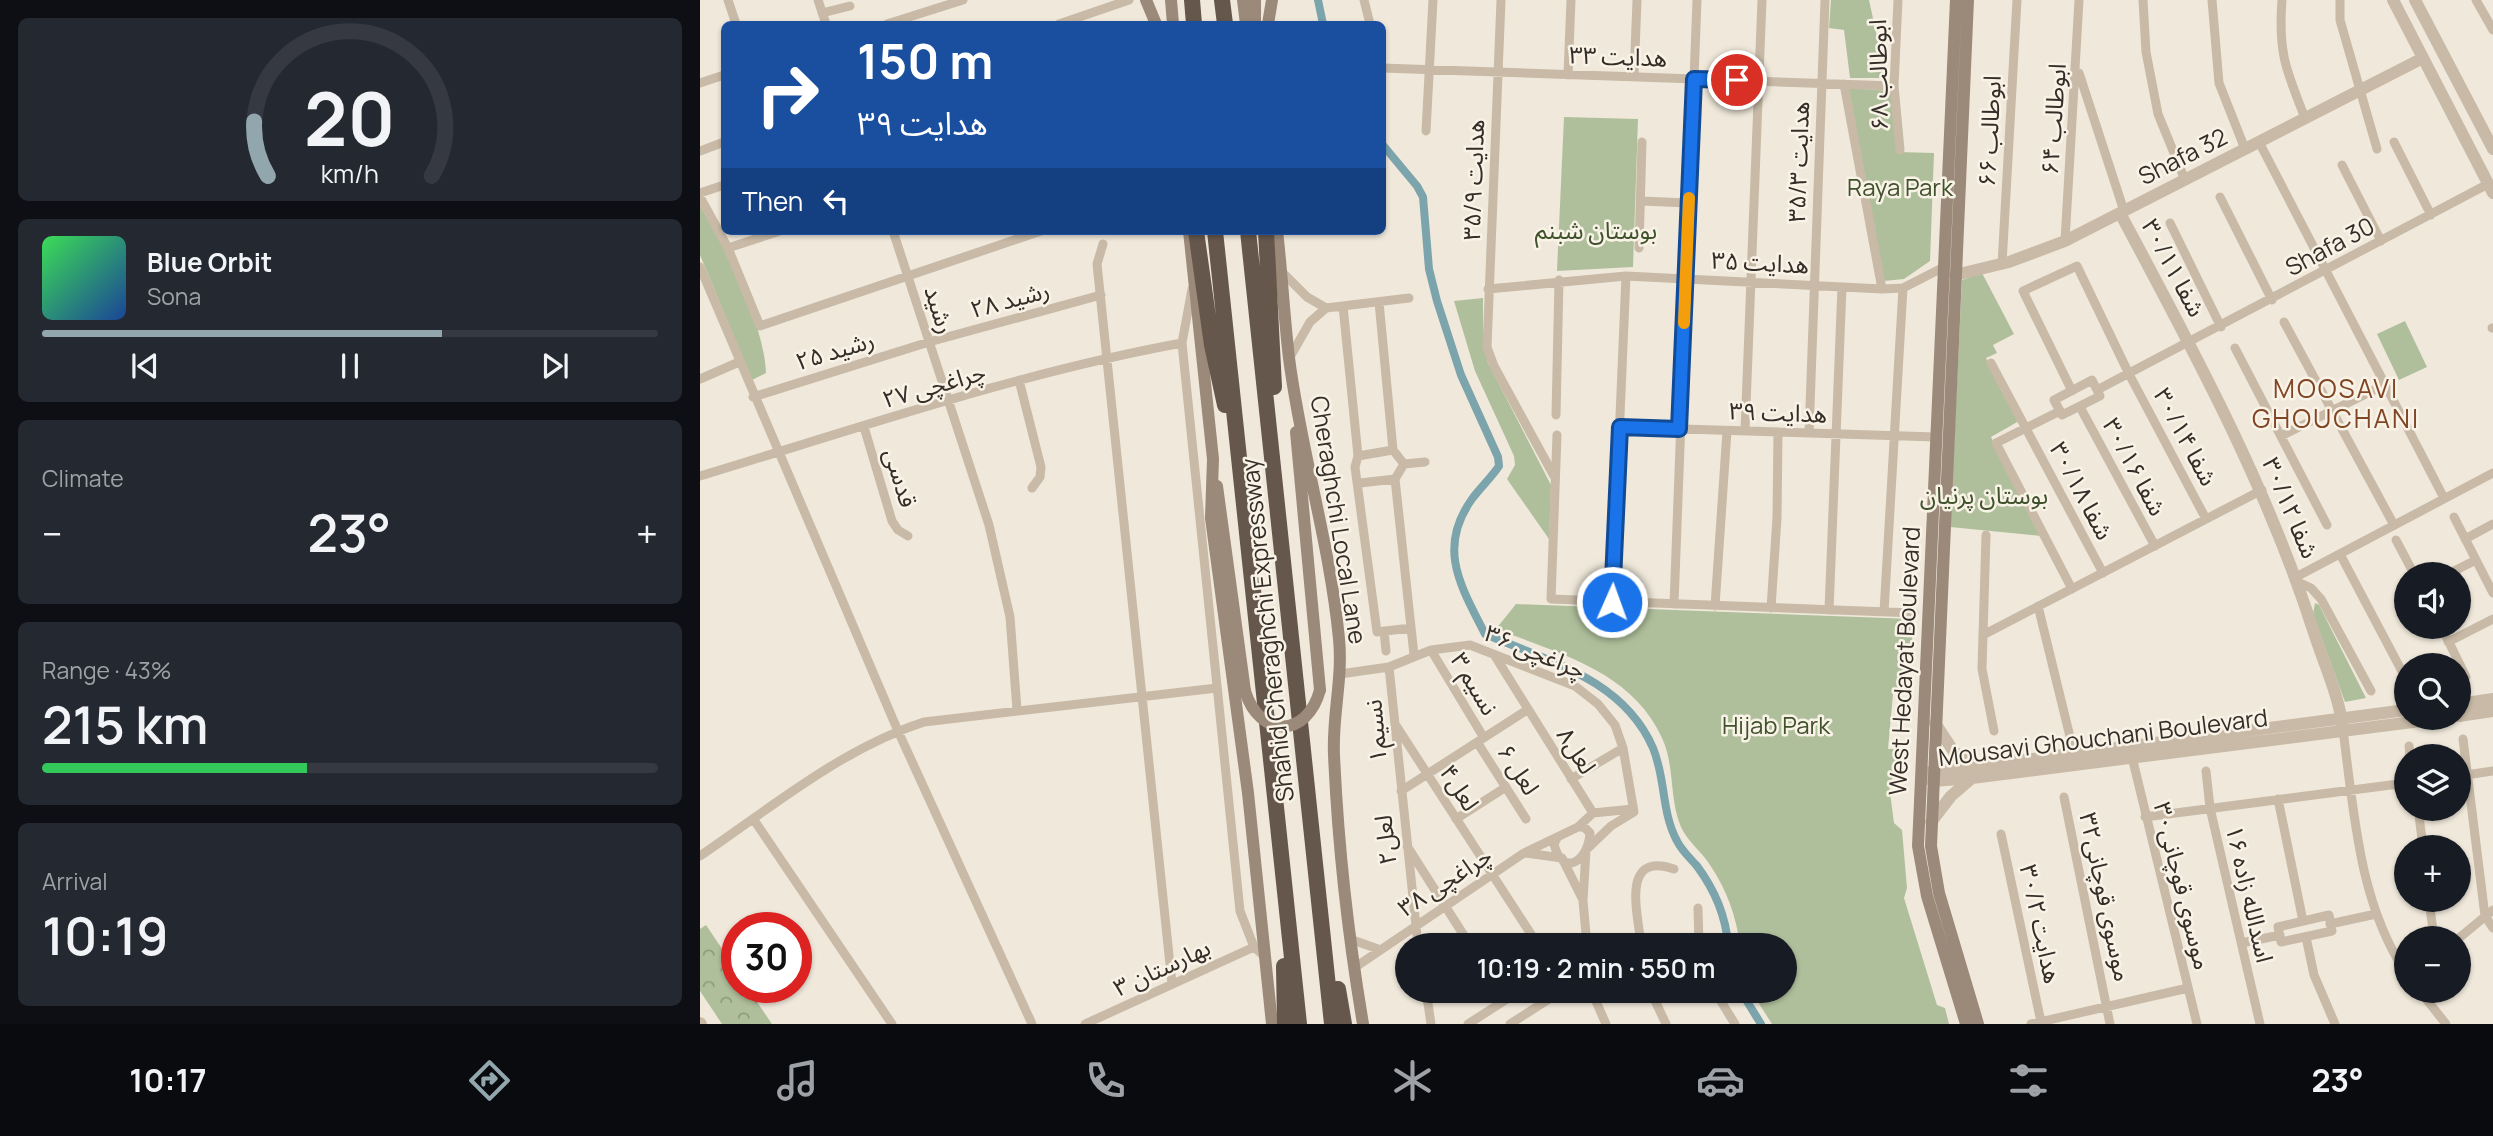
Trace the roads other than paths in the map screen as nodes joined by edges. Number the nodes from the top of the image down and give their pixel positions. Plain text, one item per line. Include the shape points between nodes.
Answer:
1 (729, 0) edge
2 (818, 0) edge
3 (963, 0) edge
4 (1129, 0) edge
5 (1146, 0) edge
6 (1171, 0) edge
7 (1192, 0) edge
8 (1222, 0) edge
9 (1243, 0) edge
10 (1255, 0) edge
11 (1272, 0) edge
12 (1364, 0) edge
13 (1433, 0) edge
14 (1501, 0) edge
15 (1571, 0) edge
16 (1637, 0) edge
17 (1697, 0) edge
18 (1762, 0) edge
19 (1825, 0) edge
20 (1898, 0) edge
21 (1956, 0) edge
22 (1968, 0) edge
23 (2017, 0) edge
24 (2080, 0) edge
25 (2143, 0) edge
26 (2212, 0) edge
27 (2282, 0) edge
28 (2340, 0) edge
29 (2393, 0) edge
30 (2415, 0) edge
31 (2476, 0) edge
32 (850, 6) dead end
33 (822, 13) junction
34 (735, 21) edge
35 (825, 21) edge
36 (896, 21) edge
37 (1068, 21) edge
38 (1155, 21) edge
39 (1173, 21) edge
40 (1194, 21) edge
41 (1225, 21) edge
42 (1246, 21) edge
43 (1255, 21) edge
44 (1268, 21) edge
45 (1369, 21) edge
46 (2493, 30) edge
47 (2440, 48) junction
48 (2423, 58) junction
49 (2077, 63) junction
50 (1386, 68) edge
51 (1428, 70) junction
52 (1497, 72) junction
53 (1568, 75) junction
54 (721, 76) edge
55 (1633, 77) junction
56 (1694, 79) junction
57 (1758, 81) junction
58 (700, 83) edge
59 (1821, 83) junction
60 (1844, 84) junction
61 (1894, 86) junction
62 (2359, 90) junction
63 (2305, 118) junction
64 (1426, 131) dead end
65 (1642, 142) dead end
66 (2259, 142) junction
67 (2393, 142) dead end
68 (721, 143) edge
69 (2245, 149) junction
70 (2377, 149) dead end
71 (2493, 149) edge
72 (1900, 150) dead end
73 (700, 151) edge
74 (2342, 165) dead end
75 (1953, 168) junction
76 (2185, 180) junction
77 (721, 186) edge
78 (2491, 189) edge
79 (700, 195) edge
80 (2220, 197) dead end
81 (1641, 201) junction
82 (1689, 203) junction
83 (2122, 212) junction
84 (2431, 215) junction
85 (2170, 223) dead end
86 (721, 235) edge
87 (721, 235) edge
88 (767, 235) edge
89 (893, 235) edge
90 (1029, 235) edge
91 (1189, 235) edge
92 (1197, 235) edge
93 (1215, 235) edge
94 (1248, 235) edge
95 (1266, 235) edge
96 (1278, 235) edge
97 (2065, 242) junction
98 (2381, 242) junction
99 (1102, 244) dead end
100 (728, 248) junction
101 (1639, 248) dead end
102 (2002, 264) junction
103 (700, 267) edge
104 (1942, 268) junction
105 (2327, 270) junction
106 (1282, 271) junction
107 (907, 275) junction
108 (1955, 275) junction
109 (1626, 276) junction
110 (1685, 279) junction
111 (1559, 280) junction
112 (1751, 282) junction
113 (1193, 284) junction
114 (1813, 285) junction
115 (704, 286) edge
116 (1842, 287) junction
117 (1903, 288) junction
118 (1488, 289) junction
119 (1882, 289) junction
120 (1101, 295) junction
121 (1409, 299) dead end
122 (2272, 300) junction
123 (1379, 302) junction
124 (1343, 306) junction
125 (1326, 308) junction
126 (2284, 322) dead end
127 (2221, 327) junction
128 (929, 342) junction
129 (1182, 343) junction
130 (2190, 343) junction
131 (2235, 348) dead end
132 (1108, 356) junction
133 (1289, 359) junction
134 (739, 362) junction
135 (1991, 363) dead end
136 (2129, 374) junction
137 (700, 379) edge
138 (1019, 380) junction
139 (2386, 384) junction
140 (2072, 390) junction
141 (2097, 390) junction
142 (753, 397) junction
143 (948, 401) junction
144 (2080, 407) junction
145 (2060, 411) junction
146 (2332, 411) junction
147 (1556, 415) dead end
148 (864, 426) junction
149 (1620, 427) junction
150 (2026, 428) junction
151 (1679, 429) junction
152 (1727, 430) junction
153 (1745, 431) junction
154 (1778, 432) junction
155 (1810, 433) junction
156 (1838, 434) junction
157 (1557, 435) dead end
158 (1893, 436) junction
159 (2281, 436) junction
160 (1936, 437) junction
161 (1270, 438) junction
162 (1393, 450) junction
163 (776, 453) junction
164 (1240, 454) junction
165 (1358, 456) junction
166 (1425, 462) dead end
167 (1404, 464) junction
168 (1213, 469) junction
169 (2493, 473) edge
170 (700, 476) edge
171 (1555, 477) junction
172 (1395, 479) junction
173 (1360, 483) junction
174 (1032, 488) dead end
175 (2262, 490) junction
176 (2444, 498) junction
177 (2454, 517) dead end
178 (2206, 519) junction
179 (2493, 524) edge
180 (1938, 525) junction
181 (2327, 525) dead end
182 (2394, 525) junction
183 (1986, 535) dead end
184 (908, 536) dead end
185 (2465, 539) junction
186 (2396, 540) dead end
187 (2155, 546) junction
188 (2340, 554) junction
189 (2476, 560) junction
190 (2408, 562) edge
191 (2471, 562) edge
192 (2103, 573) junction
193 (2297, 580) junction
194 (2072, 589) junction
195 (2493, 593) edge
196 (1612, 602) junction
197 (1674, 604) junction
198 (1715, 606) junction
199 (2038, 606) junction
200 (1771, 608) junction
201 (1829, 610) junction
202 (1884, 612) junction
203 (1914, 613) dead end
204 (2493, 619) edge
205 (1411, 628) junction
206 (1384, 631) junction
207 (1983, 635) junction
208 (2447, 639) edge
209 (2448, 642) junction
210 (1431, 650) junction
211 (1386, 651) dead end
212 (2454, 653) edge
213 (1415, 655) junction
214 (1495, 656) junction
215 (2394, 656) edge
216 (1389, 667) junction
217 (1340, 674) junction
218 (1217, 688) junction
219 (2371, 691) dead end
220 (1144, 696) junction
221 (2493, 699) edge
222 (2471, 702) edge
223 (1017, 710) junction
224 (1527, 710) junction
225 (2493, 711) edge
226 (2394, 713) edge
227 (2471, 714) edge
228 (2394, 721) edge
229 (1394, 723) junction
230 (1935, 723) junction
231 (2342, 724) junction
232 (898, 731) junction
233 (1994, 731) dead end
234 (2463, 739) dead end
235 (1481, 740) junction
236 (2463, 744) edge
237 (1623, 748) junction
238 (2074, 752) junction
239 (2132, 757) junction
240 (1979, 765) junction
241 (2206, 771) dead end
242 (2493, 771) edge
243 (1427, 774) junction
244 (2471, 774) edge
245 (1929, 775) junction
246 (1972, 778) junction
247 (1571, 779) junction
248 (2394, 785) edge
249 (1506, 787) junction
250 (2351, 790) junction
251 (1401, 791) junction
252 (2064, 797) dead end
253 (2278, 799) junction
254 (2210, 808) junction
255 (1633, 811) junction
256 (1593, 813) junction
257 (2471, 814) edge
258 (2145, 817) junction
259 (1456, 819) junction
260 (1526, 819) dead end
261 (754, 820) junction
262 (1931, 822) junction
263 (1578, 827) junction
264 (2001, 834) dead end
265 (1558, 838) junction
266 (1406, 844) junction
267 (1586, 850) junction
268 (1524, 853) junction
269 (700, 856) edge
270 (1562, 858) junction
271 (1674, 869) dead end
272 (1492, 875) junction
273 (1320, 894) junction
274 (1583, 901) junction
275 (1286, 904) junction
276 (1446, 905) junction
277 (1698, 908) dead end
278 (2489, 913) edge
279 (2376, 914) junction
280 (2303, 921) junction
281 (2330, 924) junction
282 (1415, 926) junction
283 (2471, 928) edge
284 (2493, 928) edge
285 (1416, 933) edge
286 (1462, 933) edge
287 (1530, 933) edge
288 (1586, 933) edge
289 (1640, 933) edge
290 (1698, 933) edge
291 (2280, 935) junction
292 (2306, 937) junction
293 (1350, 939) junction
294 (2242, 943) junction
295 (1254, 947) junction
296 (1378, 948) junction
297 (2394, 956) edge
298 (1265, 958) junction
299 (1354, 968) junction
300 (1172, 984) junction
301 (2188, 988) junction
302 (1428, 1003) edge
303 (1501, 1003) edge
304 (1543, 1003) edge
305 (1597, 1003) edge
306 (1656, 1003) edge
307 (1722, 1003) edge
308 (2429, 1003) edge
309 (2108, 1006) junction
310 (2192, 1007) junction
311 (2036, 1023) edge
312 (891, 1024) edge
313 (1032, 1024) edge
314 (1085, 1024) edge
315 (1272, 1024) edge
316 (1285, 1024) edge
317 (1299, 1024) edge
318 (1332, 1024) edge
319 (1344, 1024) edge
320 (1363, 1024) edge
321 (1431, 1024) edge
322 (1468, 1024) edge
323 (1510, 1024) edge
324 (1606, 1024) edge
325 (1666, 1024) edge
326 (1735, 1024) edge
327 (1966, 1024) edge
328 (1978, 1024) edge
329 (2110, 1024) edge
330 (2189, 1024) edge
331 (2197, 1024) edge
332 (2260, 1024) edge
333 (2335, 1024) edge
334 (2446, 1024) edge

1 - 34 street
2 - 33 street
3 - 36 street
4 - 37 street
5 - 38 main road
6 - 39 main road
7 - 40 highway
8 - 41 highway
9 - 42 main road
10 - 43 main road
11 - 44 main road
12 - 45 street
13 - 51 street
14 - 52 street, هدایت ۳۵/۹
15 - 53 street
16 - 55 street
17 - 56 street
18 - 57 street
19 - 59 street, هدایت ۳۵/۳
20 - 61 street, ابوطالب ۶۸
21 - 75 main road, West Hedayat Boulevard
22 - 75 main road, West Hedayat Boulevard
23 - 102 street, ابوطالب ۶۶
24 - 49 street, ابوطالب ۶۴
25 - 76 street via 2146,52 2158,114
26 - 69 street via 2219,83
27 - 63 street via 2279,38
28 - 62 street via 2340,20
29 - 48 street
30 - 47 street
31 - 46 street
32 - 33 street
33 - 35 street
47 - 48 street
47 - 71 street
48 - 62 street, Shafa 32
48 - 78 street
49 - 83 street
49 - 97 street, ابوطالب ۶۴
50 - 51 street, هدایت ۳۳
51 - 52 street, هدایت ۳۳
51 - 64 street
52 - 53 street, هدایت ۳۳
52 - 118 street, هدایت ۳۵/۹
53 - 55 street, هدایت ۳۳
54 - 58 street
55 - 56 street, هدایت ۳۳
56 - 57 street, هدایت ۳۳
56 - 82 street
57 - 59 street, هدایت ۳۳
57 - 112 street
59 - 60 street, هدایت ۳۳
59 - 114 street, هدایت ۳۵/۳
60 - 61 street, هدایت ۳۳
60 - 119 street
61 - 72 street, ابوطالب ۶۸
62 - 63 street, Shafa 32
62 - 70 street
63 - 66 street, Shafa 32
65 - 81 street
66 - 69 street, Shafa 32
66 - 105 street
67 - 84 street
68 - 73 street
69 - 76 street, Shafa 32
74 - 98 street
75 - 104 main road, West Hedayat Boulevard
75 - 108 main road, West Hedayat Boulevard
76 - 83 street, Shafa 32
77 - 79 street
78 - 84 street, Shafa 30
79 - 87 street
80 - 122 street
81 - 82 street
81 - 101 street
82 - 110 street
83 - 97 street, Shafa 32
83 - 130 street, شفا ۳۰/۱۱
84 - 98 street, Shafa 30
85 - 127 street
86 - 100 street
88 - 100 street
89 - 107 street, رشید
90 - 107 street
91 - 113 main road
92 - 164 highway via 1212,345
93 - 164 highway, Shahid Cheraghchi Expressway
94 - 161 highway, Shahid Cheraghchi Expressway
95 - 161 highway via 1274,382
96 - 106 main road, Cheraghchi Local Lane
97 - 102 street, Shafa 32
98 - 105 street, Shafa 30
99 - 120 street via 1097,264
100 - 107 street via 760,326
102 - 108 street, Shafa 32
103 - 115 street
104 - 117 street, هدایت ۳۵
104 - 160 main road, West Hedayat Boulevard
105 - 122 street, Shafa 30
105 - 139 street
106 - 125 street via 1307,297
106 - 133 main road, Cheraghchi Local Lane
107 - 128 street, رشید
108 - 180 main road, West Hedayat Boulevard
109 - 110 street, هدایت ۳۵
109 - 111 street, هدایت ۳۵
109 - 149 street
110 - 112 street, هدایت ۳۵
110 - 151 street
111 - 118 street, هدایت ۳۵
111 - 147 street
112 - 114 street, هدایت ۳۵
112 - 153 street
113 - 129 street
113 - 168 main road
114 - 116 street, هدایت ۳۵
114 - 155 street, هدایت ۳۵/۳
115 - 134 street
116 - 119 street, هدایت ۳۵
116 - 156 street
117 - 119 street, هدایت ۳۵
117 - 158 street
118 - 171 street, هدایت ۳۵/۹ via 1488,347 1494,366
120 - 128 street, رشید ۲۸
120 - 132 street
121 - 123 street
122 - 127 street, Shafa 30
123 - 124 street
123 - 162 street
124 - 125 street
124 - 165 street
125 - 133 street via 1310,322
126 - 146 street
127 - 130 street, Shafa 30
128 - 142 street, رشید ۲۵
128 - 143 street, رشید
129 - 132 street, چراغچی ۲۷
129 - 218 street
130 - 136 street, Shafa 30
130 - 175 street, شفا ۳۰/۱۲
131 - 159 street
132 - 138 street, چراغچی ۲۷
132 - 220 street
133 - 168 main road, bridge via 1320,690 1314,709 1286,727 1260,718 1245,691 1224,517
133 - 217 main road, Cheraghchi Local Lane via 1329,563
134 - 137 street
134 - 142 street
135 - 150 street, شفا ۳۰/۱۸
136 - 140 street, شفا ۳۰/۱۴ via 2077,266 2023,291
136 - 141 street, Shafa 30
136 - 178 street, شفا ۳۰/۱۴
138 - 143 street, چراغچی ۲۷
138 - 174 street via 1041,467
139 - 146 street
139 - 176 street
140 - 141 street via 2092,380
140 - 145 street via 2054,400
141 - 144 street via 2100,396
142 - 163 street
143 - 148 street, چراغچی ۲۷
143 - 223 street, رشید via 989,525 1010,617
144 - 145 street via 2062,415
144 - 187 street, شفا ۳۰/۱۶
145 - 150 street
146 - 159 street
146 - 182 street
148 - 163 street, چراغچی ۲۷
148 - 184 street, قدسی via 892,521
149 - 151 street, هدایت ۳۹
149 - 196 street
150 - 192 street, شفا ۳۰/۱۸
150 - 194 street via 1996,443
151 - 152 street, هدایت ۳۹
151 - 197 street
152 - 153 street, هدایت ۳۹
152 - 198 street
153 - 154 street, هدایت ۳۹
154 - 155 street, هدایت ۳۹
154 - 200 street
155 - 156 street, هدایت ۳۹
156 - 158 street, هدایت ۳۹
156 - 201 street
157 - 171 street
158 - 160 street, هدایت ۳۹
158 - 202 street
159 - 181 street
160 - 180 main road, West Hedayat Boulevard
161 - 273 highway, Shahid Cheraghchi Expressway
162 - 165 street
162 - 167 street
163 - 170 street, چراغچی ۲۷
163 - 232 street
164 - 275 highway, Shahid Cheraghchi Expressway
165 - 173 street via 1355,467
166 - 167 street
167 - 172 street
168 - 298 main road via 1211,518
169 - 176 street
171 - 196 street via 1550,600
172 - 173 street
172 - 205 street
173 - 206 street via 1377,632
175 - 178 street
175 - 193 street, شفا ۳۰/۱۲
176 - 182 street
177 - 185 street
178 - 187 street
179 - 185 street
180 - 230 main road, West Hedayat Boulevard
180 - 245 main road, West Hedayat Boulevard
182 - 188 street
183 - 207 street
185 - 189 street
186 - 190 street
187 - 192 street
188 - 193 street
188 - 215 street
189 - 191 street
189 - 195 street
192 - 194 street
193 - 219 street via 2321,599
193 - 231 street, شفا ۳۰/۱۲
194 - 199 street
196 - 197 street
197 - 198 street
198 - 200 street
199 - 207 street
199 - 238 street
200 - 201 street
201 - 202 street
202 - 203 street
204 - 209 street
205 - 206 street
205 - 213 street
206 - 211 street
207 - 233 street via 1982,669
208 - 209 street
209 - 212 street
210 - 213 street, چراغچی ۳۶
210 - 214 street, چراغچی ۳۶ via 1470,645
210 - 235 street, نسیم ۳
213 - 216 street, چراغچی ۳۶
214 - 224 street, لعل۸
214 - 237 street, چراغچی ۳۶ via 1575,686 1607,714
216 - 217 street, چراغچی ۳۶
216 - 229 street, نسیم۱
217 - 293 main road, Cheraghchi Local Lane via 1333,718 1334,756
218 - 220 street
218 - 295 street via 1240,911
220 - 223 street
220 - 300 street
221 - 222 street
223 - 232 street via 924,722
224 - 235 street
224 - 247 street, لعل۸
225 - 227 street
226 - 231 street, Mousavi Ghouchani Boulevard
228 - 231 street, Mousavi Ghouchani Boulevard
229 - 243 street, لعل۴
229 - 251 street, نسیم۱
230 - 240 street via 1954,752
230 - 245 main road, West Hedayat Boulevard
231 - 238 street, Mousavi Ghouchani Boulevard
231 - 239 street, Mousavi Ghouchani Boulevard
231 - 250 street
232 - 261 street via 855,750
232 - 313 street
234 - 236 street
235 - 243 street
235 - 249 street, لعل ۶
237 - 247 street
237 - 255 street, چراغچی ۳۶
238 - 240 street, Mousavi Ghouchani Boulevard
239 - 246 street, Mousavi Ghouchani Boulevard
239 - 258 street, موسوی قوچانی۳۰
240 - 245 street, Mousavi Ghouchani Boulevard
241 - 254 street, اسدالله زاده ۱۶
242 - 244 street
243 - 251 street
243 - 259 street, لعل۴
245 - 246 street, Mousavi Ghouchani Boulevard
245 - 262 main road, West Hedayat Boulevard
245 - 327 main road, West Hedayat Boulevard via 1918,846 1921,868
246 - 262 street
247 - 256 street, لعل۸
248 - 250 street
249 - 259 street
249 - 260 street, لعل ۶
250 - 253 street
250 - 279 street
251 - 266 street, لعل۲
252 - 309 street, موسوی قوچانی۳۲
253 - 254 street
253 - 280 street
254 - 258 street
254 - 294 street, اسدالله زاده ۱۶
255 - 256 street
255 - 267 street
256 - 263 street
257 - 278 street
258 - 301 street, موسوی قوچانی۳۰
259 - 272 street, لعل۴
261 - 269 street
261 - 312 street
262 - 328 main road, West Hedayat Boulevard via 1939,893
263 - 265 street
263 - 267 street via 1590,833
264 - 311 street, هدایت ۳۰/۲
265 - 268 street, چراغچی ۳۸
265 - 270 street via 1554,846
266 - 276 street
266 - 282 street, لعل۲
267 - 270 street via 1576,863
267 - 274 street
268 - 270 street
268 - 272 street, چراغچی ۳۸
270 - 274 street
271 - 289 street via 1646,867 1639,874
272 - 276 street, چراغچی ۳۸
272 - 287 street, لعل۴
273 - 318 highway, Shahid Cheraghchi Expressway
273 - 319 highway
274 - 288 street
275 - 316 highway
275 - 317 highway, Shahid Cheraghchi Expressway
276 - 282 street, چراغچی ۳۸
276 - 286 street
277 - 290 street
278 - 283 street
278 - 284 street
279 - 281 street
279 - 297 street
280 - 281 street via 2329,915
280 - 291 street via 2278,926
281 - 292 street via 2332,931
282 - 285 street, لعل۲
282 - 296 street, چراغچی ۳۸
291 - 292 street via 2281,942
291 - 294 street
292 - 333 street via 2314,975
293 - 296 street
293 - 299 main road, Cheraghchi Local Lane
294 - 332 street, اسدالله زاده ۱۶
295 - 298 street
295 - 300 street, بهارستان ۳
296 - 299 street, چراغچی ۳۸
298 - 315 main road
299 - 320 main road, Cheraghchi Local Lane
300 - 314 street, بهارستان ۳
301 - 309 street
301 - 310 street, موسوی قوچانی۳۰
302 - 321 street
303 - 322 street
304 - 323 street
305 - 324 street
306 - 325 street
307 - 326 street
308 - 334 street
309 - 311 street
309 - 329 street, موسوی قوچانی۳۲
310 - 330 street
310 - 331 street, موسوی قوچانی۳۰

